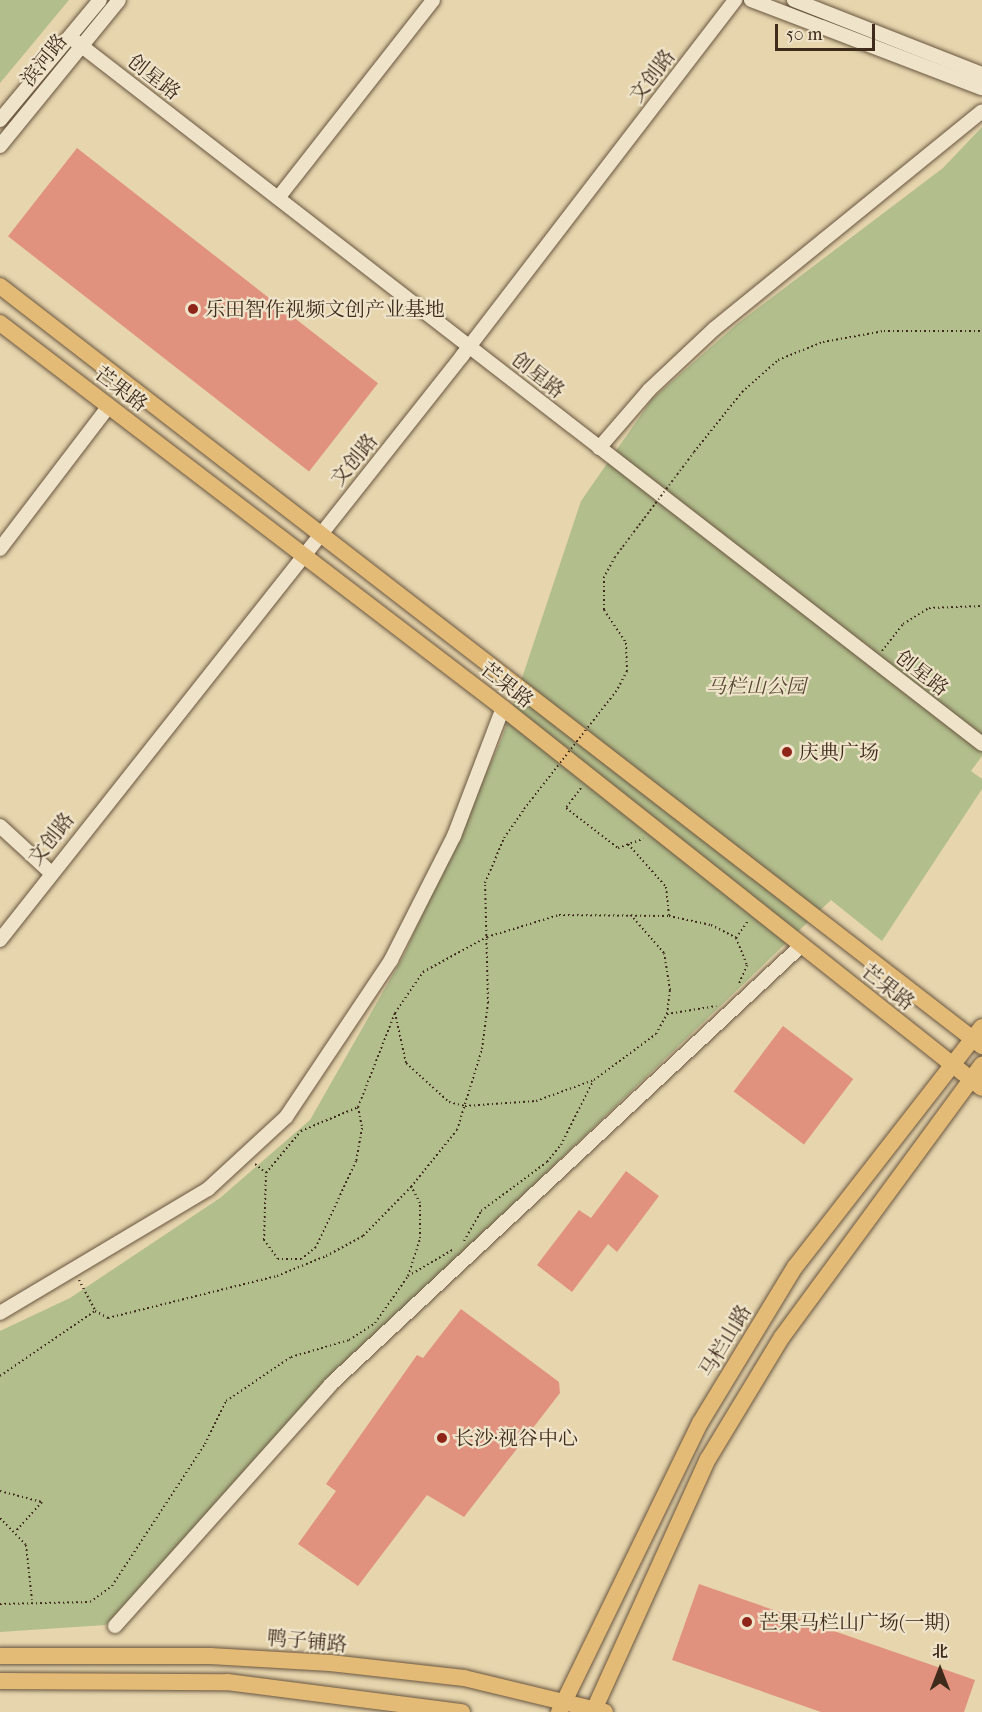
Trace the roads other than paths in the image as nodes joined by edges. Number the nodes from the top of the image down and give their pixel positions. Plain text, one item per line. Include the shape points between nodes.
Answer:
1 (100, 0) edge
2 (119, 0) edge
3 (433, 0) edge
4 (735, 0) edge
5 (751, 0) edge
6 (794, 0) edge
7 (70, 37) junction
8 (81, 46) junction
9 (982, 74) edge
10 (982, 88) edge
11 (982, 111) edge
12 (0, 120) edge
13 (0, 146) edge
14 (278, 198) junction
15 (0, 286) edge
16 (0, 323) edge
17 (470, 346) junction
18 (109, 406) junction
19 (599, 448) junction
20 (321, 533) junction
21 (0, 549) edge
22 (302, 554) junction
23 (503, 708) junction
24 (982, 744) edge
25 (0, 826) edge
26 (50, 872) junction
27 (0, 940) edge
28 (801, 945) junction
29 (979, 1037) edge
30 (953, 1065) junction
31 (982, 1065) edge
32 (977, 1084) edge
33 (0, 1313) edge
34 (115, 1626) dead end
35 (0, 1656) edge
36 (0, 1681) edge
37 (562, 1706) edge
38 (597, 1711) edge
39 (462, 1712) edge

1 - 7 street, 滨河路
2 - 8 street, 滨河路
3 - 14 street
4 - 17 street, 文创路
5 - 10 street
6 - 9 street
7 - 8 street, 创星路
7 - 12 street, 滨河路
8 - 13 street, 滨河路
8 - 14 street, 创星路
11 - 19 street via 714,329 649,390
14 - 17 street, 创星路
15 - 20 main road, 芒果路
16 - 18 main road, 芒果路
17 - 19 street, 创星路
17 - 20 street, 文创路
18 - 21 street
18 - 22 main road, 芒果路
19 - 24 street, 创星路
20 - 22 street, 文创路
20 - 29 main road, 芒果路
22 - 23 main road, 芒果路
22 - 26 street, 文创路
23 - 28 main road, 芒果路
23 - 33 street via 454,836 391,960 315,1079 248,1158 75,1273
25 - 26 street
26 - 27 street, 文创路
28 - 30 main road, 芒果路
28 - 34 street via 556,1180 469,1246 331,1384
29 - 30 main road, 马栏山路
30 - 32 main road, 芒果路
30 - 37 main road, 马栏山路 via 789,1276 700,1423
31 - 32 main road
32 - 38 main road via 782,1337 708,1459
35 - 37 main road, 鸭子铺路 via 210,1656 330,1663 464,1678
36 - 39 main road via 227,1682
37 - 38 main road, 鸭子铺路

